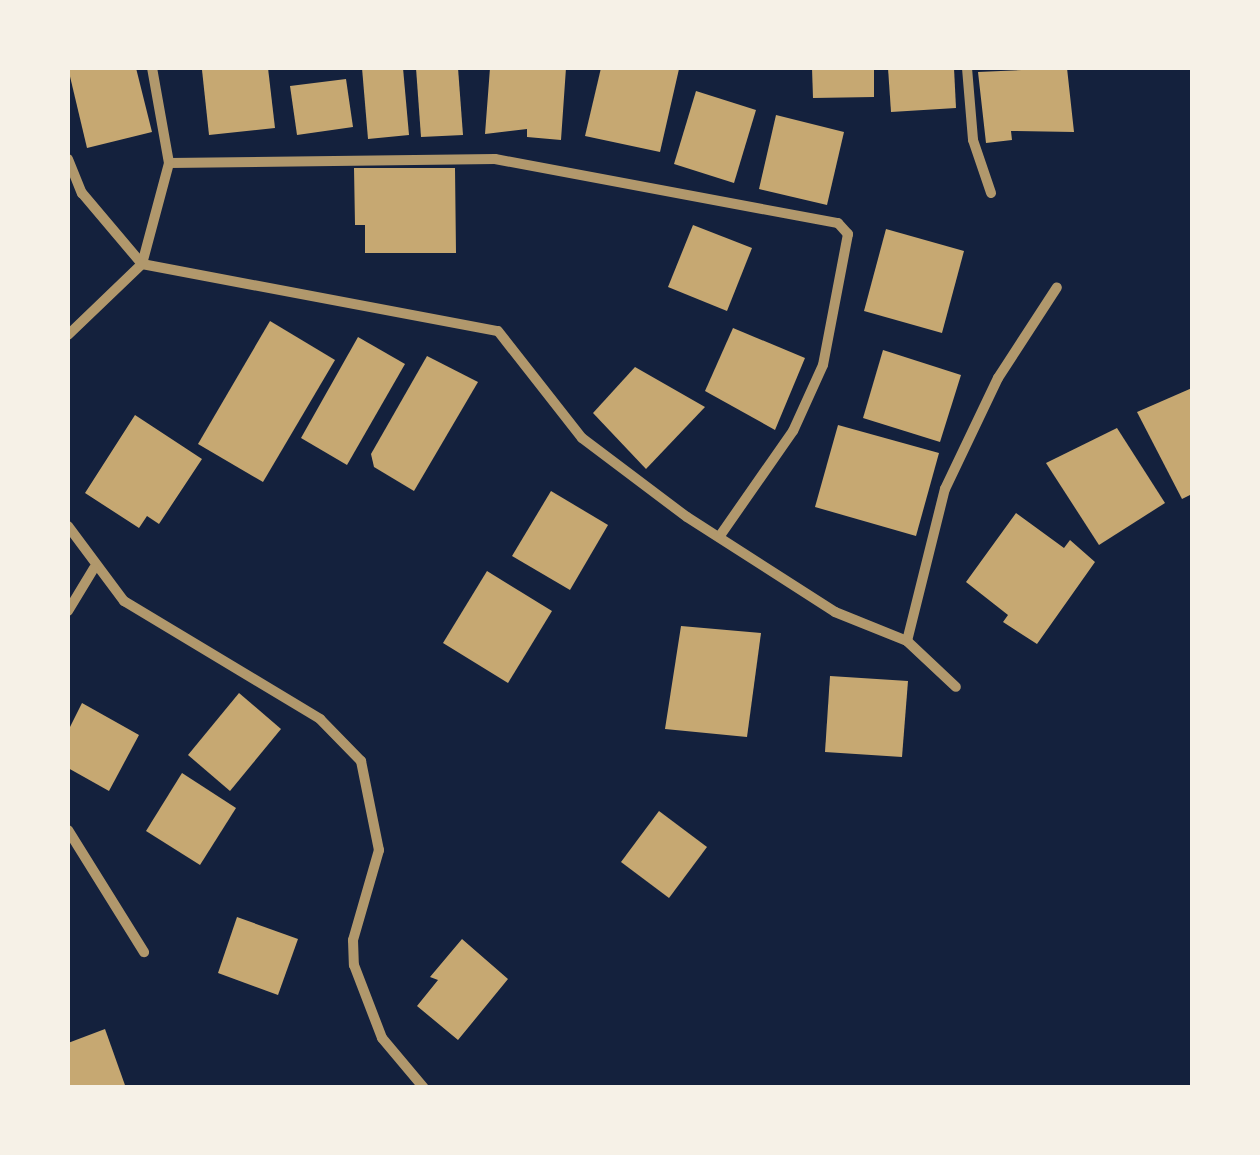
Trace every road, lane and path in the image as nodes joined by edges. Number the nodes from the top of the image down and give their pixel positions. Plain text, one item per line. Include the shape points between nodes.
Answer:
1 (152, 68) edge
2 (967, 68) edge
3 (68, 160) edge
4 (170, 164) junction
5 (991, 193) dead end
6 (142, 264) junction
7 (1056, 287) dead end
8 (68, 335) edge
9 (68, 526) edge
10 (719, 537) junction
11 (94, 568) junction
12 (68, 612) edge
13 (907, 641) junction
14 (956, 687) dead end
15 (68, 830) edge
16 (144, 952) dead end
17 (424, 1088) edge

1 - 4 street
2 - 5 street via 973,140
3 - 6 street via 82,193
4 - 6 street
4 - 10 street via 495,160 838,222 848,234 824,365 793,431
6 - 8 street
6 - 10 street via 498,331 582,438
7 - 13 street via 998,378 945,489
9 - 11 street
10 - 13 street via 835,612
11 - 12 street
11 - 17 street via 162,628 320,719 361,761 379,850 353,940 354,965 382,1038
13 - 14 street
15 - 16 street

